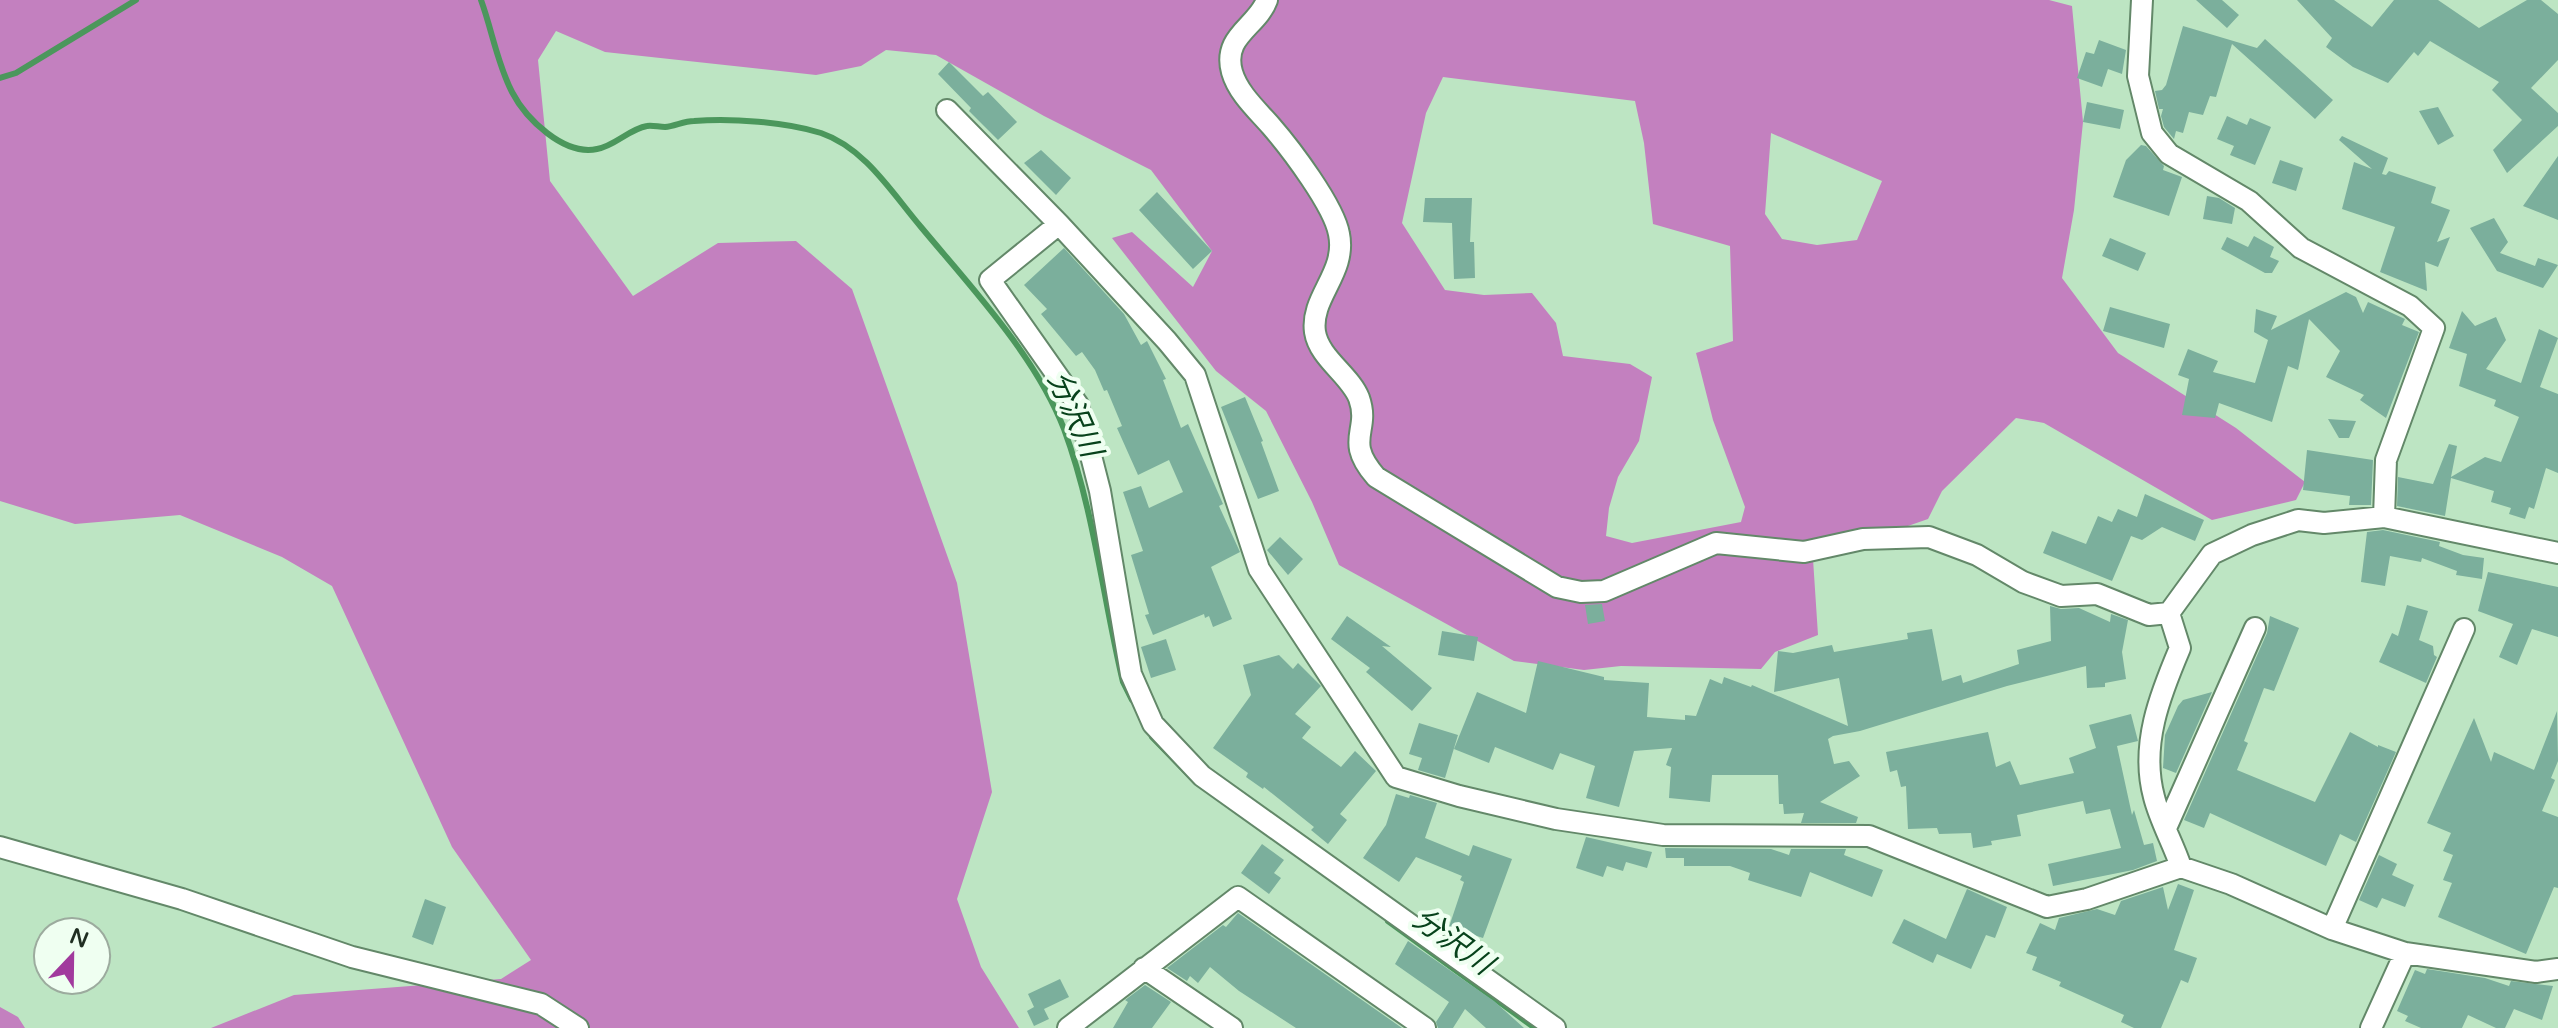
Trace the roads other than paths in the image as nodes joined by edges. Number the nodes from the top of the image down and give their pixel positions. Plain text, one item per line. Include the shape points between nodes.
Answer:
1 (1267, 0) edge
2 (2142, 0) edge
3 (947, 110) dead end
4 (1059, 224) junction
5 (2384, 517) junction
6 (2558, 553) edge
7 (2169, 613) junction
8 (2255, 628) dead end
9 (2464, 629) dead end
10 (2166, 828) junction
11 (0, 847) edge
12 (2181, 867) junction
13 (2332, 929) junction
14 (2405, 953) junction
15 (1144, 968) junction
16 (2558, 969) edge
17 (578, 1028) edge
18 (1068, 1028) edge
19 (1232, 1028) edge
20 (1425, 1028) edge
21 (1555, 1028) edge
22 (2371, 1028) edge

1 - 7 street via 1263,13 1232,46 1231,69 1239,89 1331,211 1339,231 1342,251 1318,308 1315,333 1357,394 1363,411 1358,442 1376,477 1557,587 1581,592 1604,591 1716,543 1804,552 1863,539 1929,537 2061,596 2097,594 2149,615
2 - 5 street via 2138,76 2152,133 2169,154 2249,201 2301,248 2410,306 2434,328 2386,460
3 - 4 street
4 - 12 street via 1195,375 1259,569 1396,777 1556,819 1663,835 1869,836 2047,907
4 - 21 street via 990,280 1078,405 1100,491 1131,674 1153,724 1202,776
5 - 6 street
5 - 7 street via 2298,520 2252,535 2212,554
7 - 10 street via 2180,648 2158,699 2148,760
8 - 10 street
9 - 13 street
10 - 12 street
11 - 17 street via 182,899 352,957 541,1004
12 - 13 street
13 - 14 street
14 - 16 street via 2536,972
14 - 22 street
15 - 18 street
15 - 19 street
15 - 20 street via 1238,897

